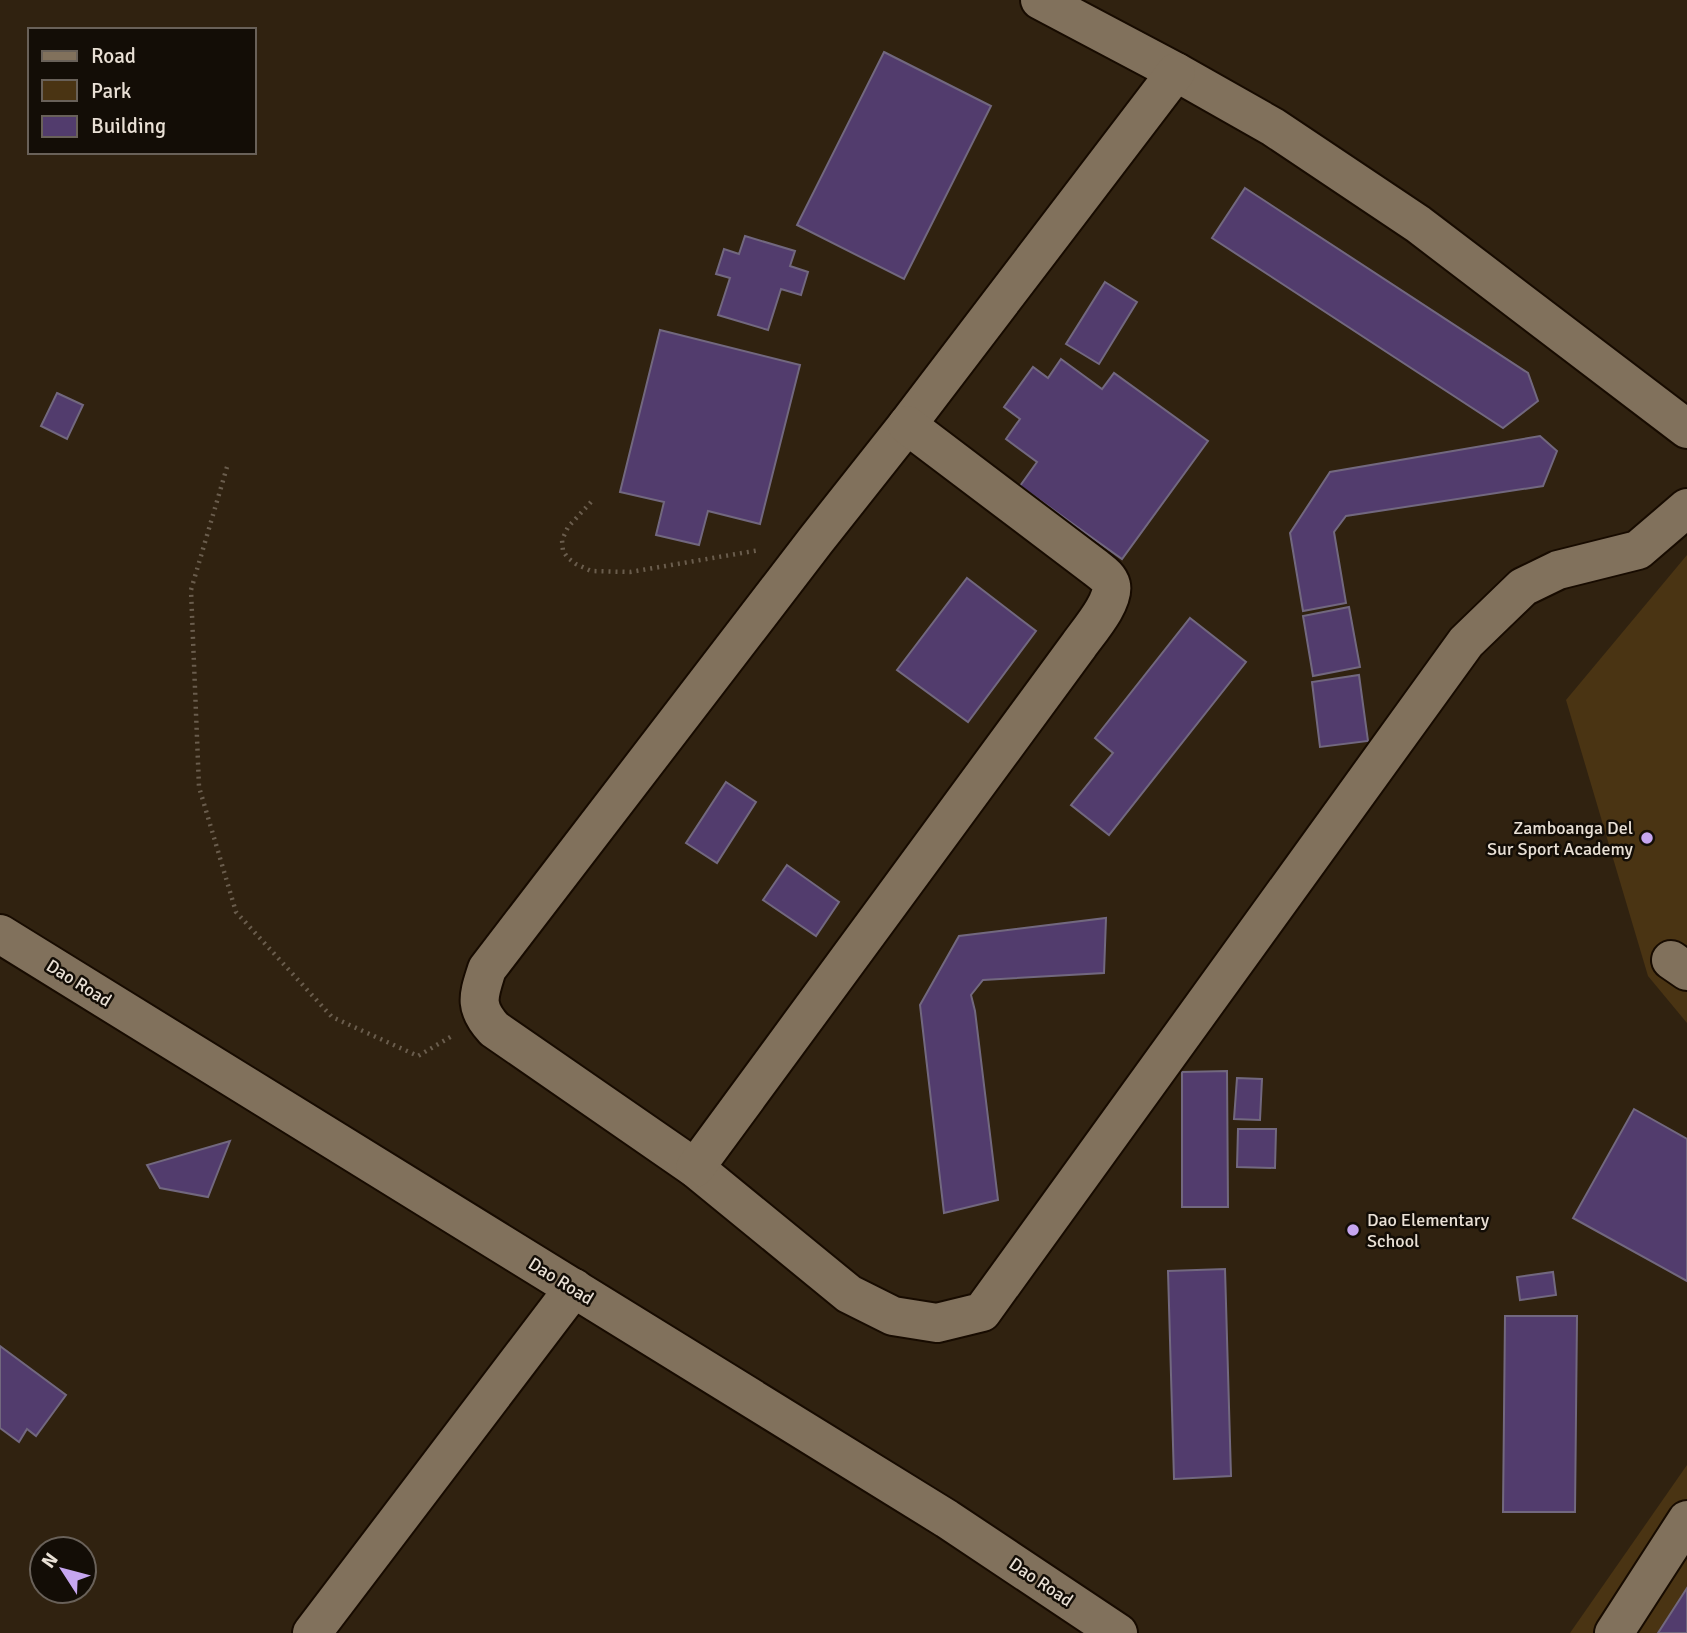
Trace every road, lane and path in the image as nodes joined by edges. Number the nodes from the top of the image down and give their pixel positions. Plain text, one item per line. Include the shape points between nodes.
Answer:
1 (1040, 0) edge
2 (1176, 72) junction
3 (907, 425) junction
4 (1687, 429) edge
5 (227, 467) dead end
6 (591, 502) dead end
7 (1687, 508) edge
8 (816, 540) junction
9 (0, 934) edge
10 (483, 1017) junction
11 (695, 1168) junction
12 (573, 1288) junction
13 (1687, 1520) edge
14 (312, 1633) edge
15 (1118, 1633) edge
16 (1614, 1633) edge

1 - 2 street
2 - 3 street
2 - 4 street via 1273,127 1418,224
3 - 8 street
3 - 11 street via 1096,568 1108,578 1111,595
5 - 10 path via 191,590 199,787 236,912 332,1017 418,1056
6 - 8 path via 562,540 568,558 591,571 630,572
7 - 11 street via 1638,550 1558,570 1523,587 1466,642 982,1311 937,1323 893,1316 849,1294
8 - 10 street via 487,969 479,997
9 - 12 street, Dao Road
10 - 11 street
12 - 14 street
12 - 15 street, Dao Road via 947,1519
13 - 16 street

